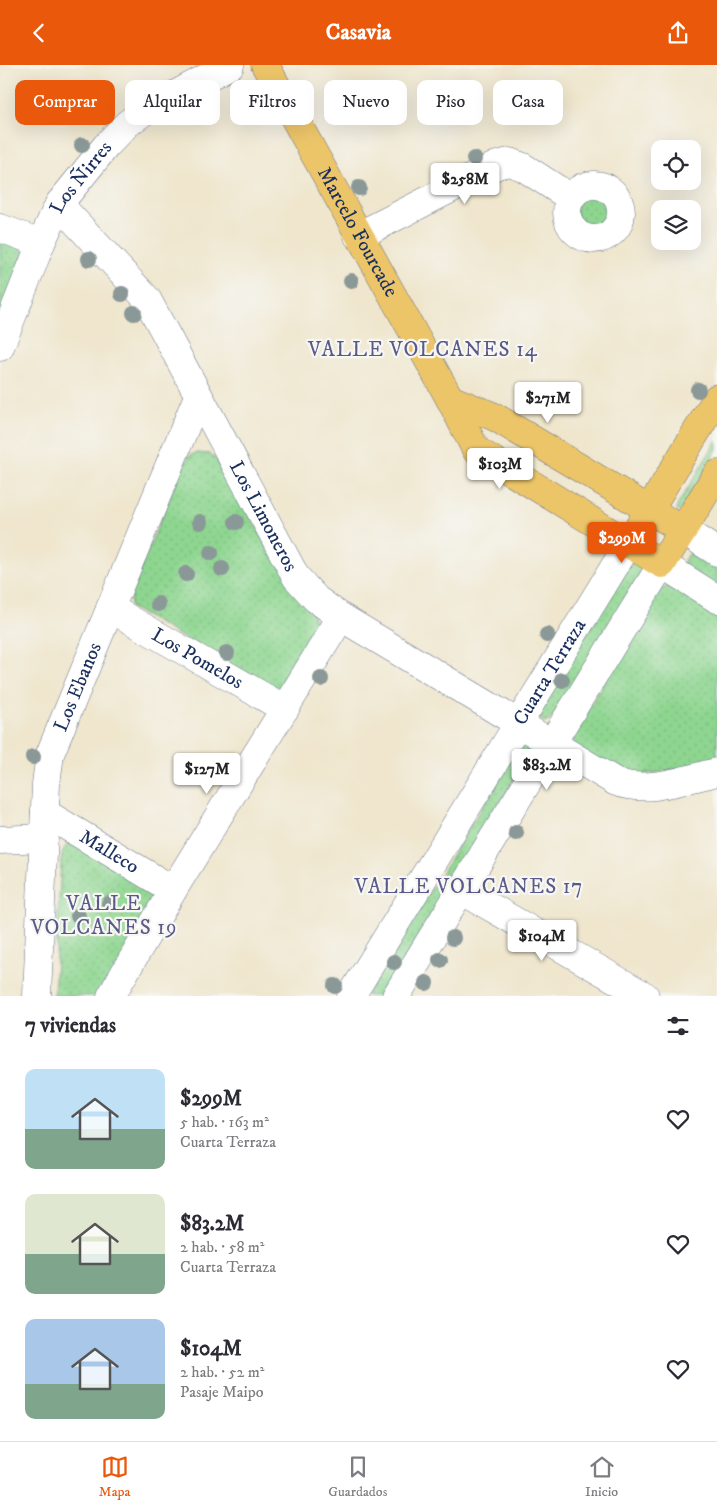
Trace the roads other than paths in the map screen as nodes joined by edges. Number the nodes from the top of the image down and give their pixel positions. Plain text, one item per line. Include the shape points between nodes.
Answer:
1 (230, 65) edge
2 (265, 65) edge
3 (571, 198) dead end
4 (59, 205) junction
5 (0, 228) edge
6 (358, 235) junction
7 (41, 243) junction
8 (0, 347) edge
9 (198, 396) junction
10 (717, 398) edge
11 (450, 399) junction
12 (717, 474) edge
13 (649, 510) junction
14 (683, 531) junction
15 (629, 543) junction
16 (717, 552) edge
17 (662, 564) junction
18 (717, 599) edge
19 (110, 608) junction
20 (342, 617) junction
21 (285, 709) junction
22 (518, 723) junction
23 (551, 744) junction
24 (717, 771) edge
25 (44, 826) junction
26 (0, 840) edge
27 (173, 890) junction
28 (461, 890) junction
29 (37, 996) edge
30 (111, 996) edge
31 (351, 996) edge
32 (396, 996) edge
33 (645, 996) edge

1 - 4 street, Los Ñirres via 143,111 127,124
2 - 6 main road, Marcelo Fourcade
3 - 6 street via 523,167 509,162 497,165
4 - 7 street, Los Ñirres
4 - 9 street, Los Limoneros via 147,299
5 - 7 street
6 - 11 main road, Marcelo Fourcade
7 - 8 street, Los Ñirres
9 - 19 street, Los Ebanos
9 - 20 street, Los Limoneros via 296,577 316,599
10 - 13 main road, Cuarta Terraza
11 - 13 main road via 495,417
11 - 15 main road, Marcelo Fourcade via 476,450
12 - 14 main road, Cuarta Terraza
13 - 14 main road
13 - 15 main road, Cuarta Terraza
14 - 16 street
14 - 17 main road, Cuarta Terraza
15 - 17 main road, Marcelo Fourcade
15 - 22 street, Cuarta Terraza
17 - 18 street, Marcelo Fourcade
17 - 23 street, Cuarta Terraza
19 - 21 street, Los Pomelos
19 - 25 street, Los Ebanos via 50,754
20 - 21 street
20 - 22 street, Los Limoneros
21 - 27 street
22 - 23 street, Los Limoneros
22 - 31 street, Cuarta Terraza
23 - 24 street, Los Limoneros via 616,782 632,787 648,787
23 - 28 street, Cuarta Terraza
25 - 26 street
25 - 27 street, Malleco
25 - 29 street, Los Ebanos
27 - 30 street
28 - 32 street, Cuarta Terraza
28 - 33 street

